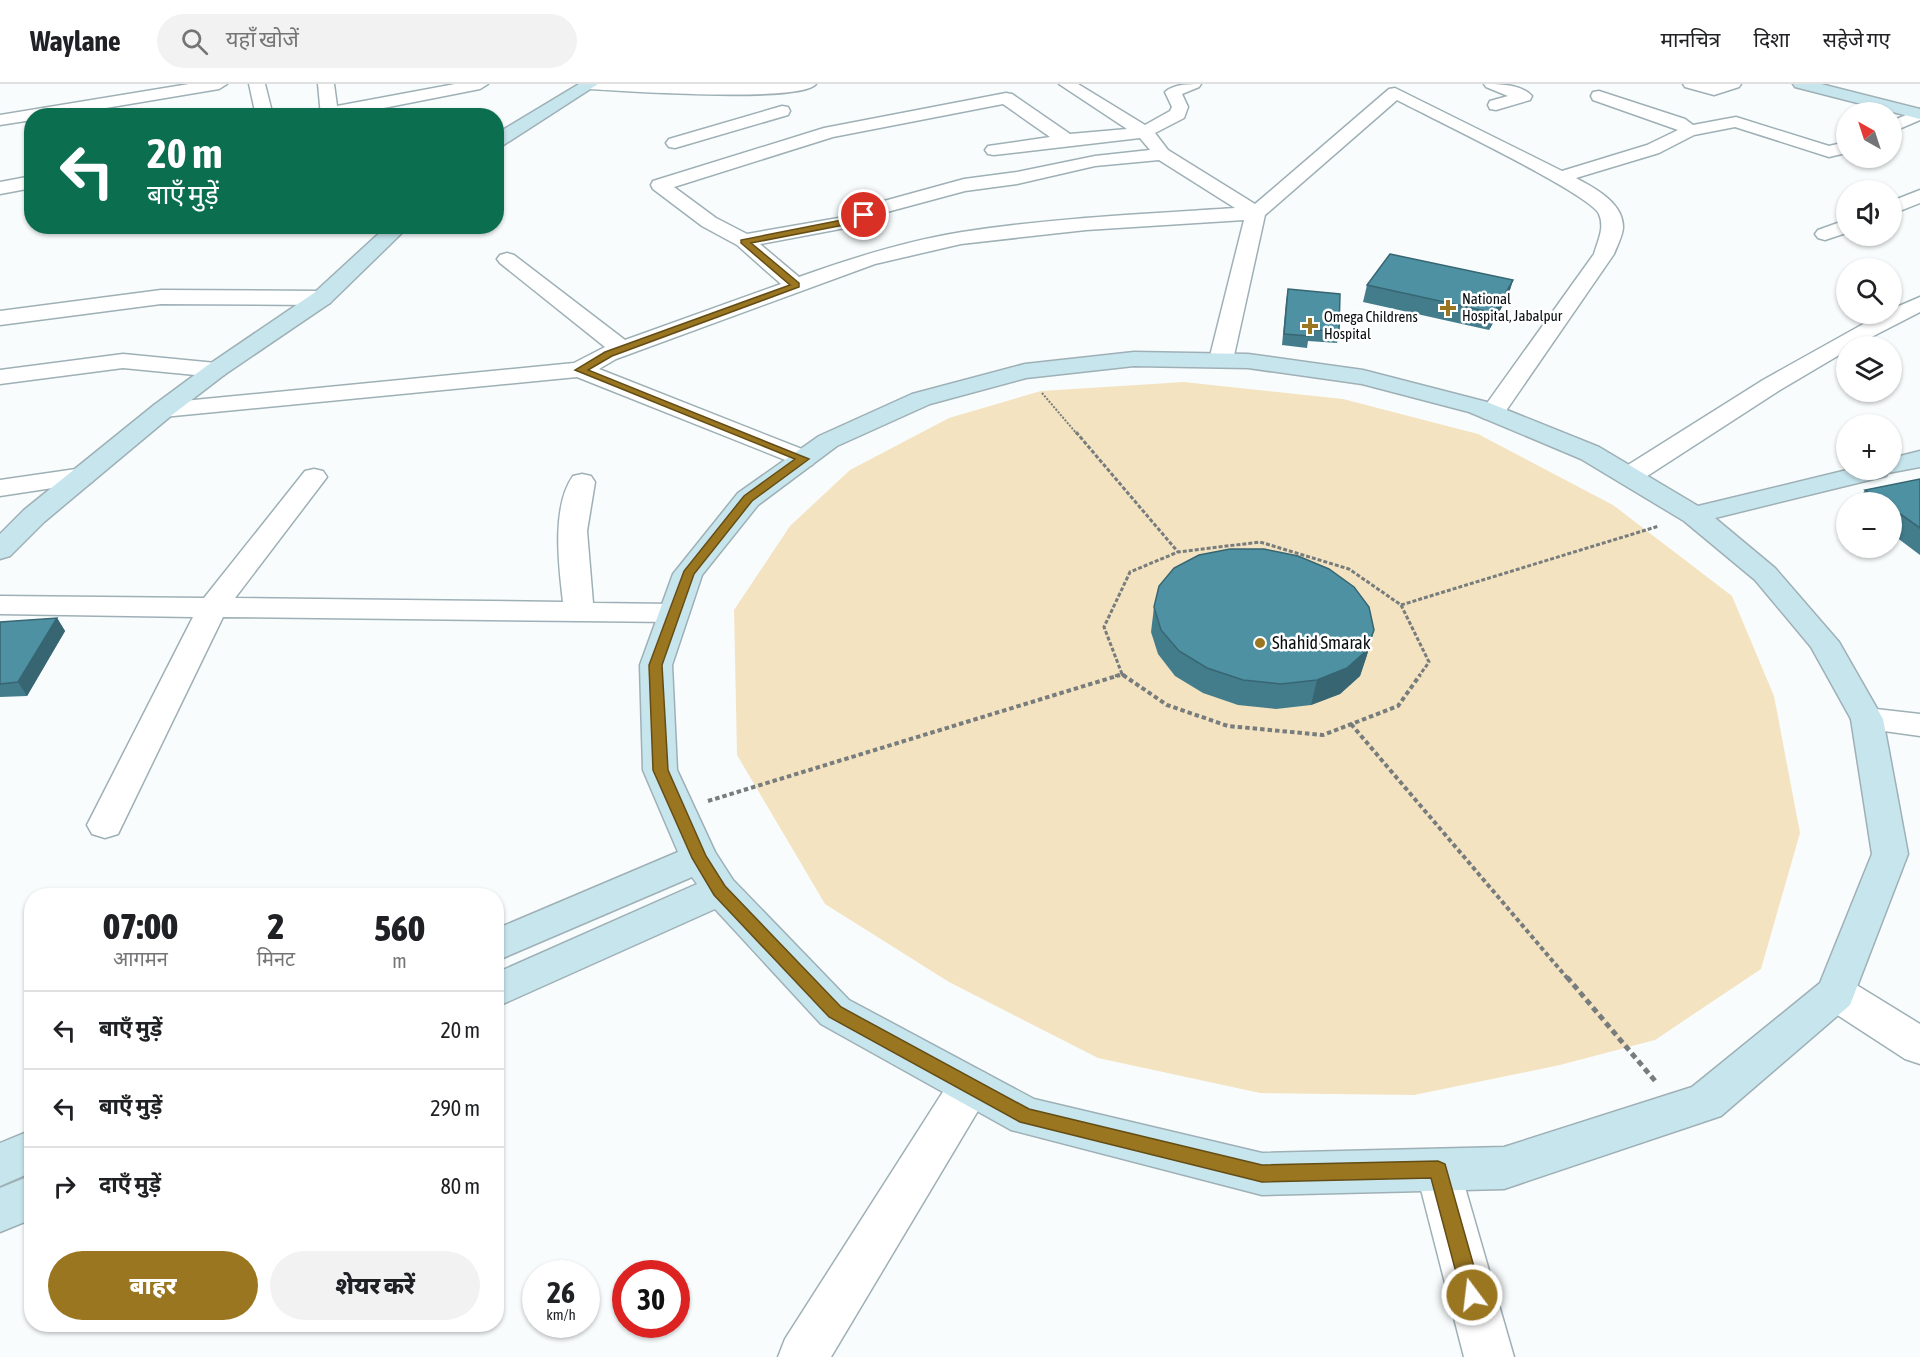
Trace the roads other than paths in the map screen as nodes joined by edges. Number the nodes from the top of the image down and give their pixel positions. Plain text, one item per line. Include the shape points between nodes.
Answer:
1 (219, 84) edge
2 (257, 84) edge
3 (326, 84) edge
4 (480, 84) edge
5 (590, 84) edge
6 (808, 84) edge
7 (1067, 84) edge
8 (1193, 84) edge
9 (1492, 84) edge
10 (1691, 84) edge
11 (1733, 84) edge
12 (1800, 84) edge
13 (1831, 84) edge
14 (1414, 85) edge
15 (759, 89) junction
16 (146, 90) edge
17 (1395, 93) junction
18 (1599, 96) dead end
19 (1496, 105) dead end
20 (1920, 106) edge
21 (81, 108) edge
22 (157, 108) edge
23 (263, 108) edge
24 (329, 108) edge
25 (360, 108) edge
26 (782, 111) junction
27 (1920, 114) edge
28 (24, 117) edge
29 (0, 120) edge
30 (1902, 122) edge
31 (1687, 131) junction
32 (1145, 132) junction
33 (815, 136) junction
34 (504, 137) edge
35 (1066, 140) junction
36 (675, 142) dead end
37 (994, 150) dead end
38 (1836, 150) edge
39 (1162, 154) junction
40 (1560, 177) junction
41 (24, 184) edge
42 (0, 188) edge
43 (1920, 196) edge
44 (1902, 204) edge
45 (1256, 213) junction
46 (1836, 230) edge
47 (390, 234) edge
48 (1825, 234) dead end
49 (744, 241) junction
50 (507, 259) dead end
51 (796, 285) junction
52 (321, 298) junction
53 (1920, 304) edge
54 (0, 318) edge
55 (622, 349) junction
56 (1221, 360) junction
57 (216, 370) junction
58 (580, 370) junction
59 (0, 377) edge
60 (163, 410) junction
61 (1492, 413) junction
62 (803, 459) junction
63 (1920, 459) edge
64 (1902, 464) edge
65 (83, 476) junction
66 (1629, 476) junction
67 (314, 477) dead end
68 (1836, 480) edge
69 (582, 482) dead end
70 (0, 488) edge
71 (1694, 515) junction
72 (0, 550) edge
73 (0, 605) edge
74 (213, 608) junction
75 (579, 612) junction
76 (674, 613) junction
77 (1867, 719) junction
78 (1920, 725) edge
79 (105, 825) dead end
80 (699, 858) junction
81 (720, 890) junction
82 (504, 943) edge
83 (504, 987) edge
84 (1836, 993) junction
85 (1920, 1046) edge
86 (970, 1086) junction
87 (24, 1154) edge
88 (0, 1165) edge
89 (1438, 1170) junction
90 (24, 1200) edge
91 (0, 1210) edge
92 (803, 1357) edge
93 (1489, 1357) edge

1 - 16 street
2 - 23 street
3 - 24 street
4 - 25 street
5 - 15 street via 694,91
5 - 34 street
6 - 15 street
7 - 32 street
8 - 32 street via 1173,92 1180,107 1178,114
9 - 19 street via 1524,96
10 - 11 street via 1714,90
12 - 27 street
13 - 20 street
14 - 17 street
15 - 26 street
16 - 21 street
16 - 22 street
17 - 40 street
17 - 45 street
18 - 31 street via 1679,123
26 - 33 street via 791,125
26 - 36 street
27 - 30 street
28 - 29 street
31 - 38 street via 1736,123 1829,152
31 - 40 street via 1653,150
32 - 35 street
32 - 39 street
33 - 35 street via 1006,98
33 - 49 street via 660,185 709,222
35 - 37 street
39 - 45 street
39 - 49 street via 1095,161 964,185 880,208 849,222
40 - 61 street via 1593,196 1608,210 1613,227 1604,254
41 - 42 street
43 - 44 street
45 - 51 street via 1086,224 961,238 869,259
45 - 56 street
46 - 48 street
47 - 52 street
49 - 51 street
50 - 55 street
51 - 55 street
52 - 54 street via 161,297
52 - 57 street
53 - 66 street via 1868,328 1800,368
55 - 58 street
56 - 61 street via 1363,376
56 - 62 street via 1134,359 1025,371 921,399 828,441
57 - 59 street via 123,361
57 - 60 street
58 - 60 street
58 - 62 street
60 - 65 street
61 - 66 street via 1590,453
62 - 76 street via 748,499 688,574
63 - 64 street
65 - 70 street
65 - 72 street
66 - 71 street
67 - 74 street
68 - 71 street
69 - 75 street via 574,505 571,537
71 - 77 street via 1765,574 1824,642
73 - 74 street
74 - 75 street
74 - 79 street
75 - 76 street
76 - 80 street via 656,665 660,770
77 - 78 street
77 - 84 street via 1890,854
80 - 81 street
80 - 82 street
81 - 83 street
81 - 86 street via 835,1012
84 - 85 street
84 - 89 street via 1706,1102 1504,1168
86 - 89 street via 1026,1116 1262,1174
86 - 92 street
87 - 88 street
89 - 93 street
90 - 91 street

